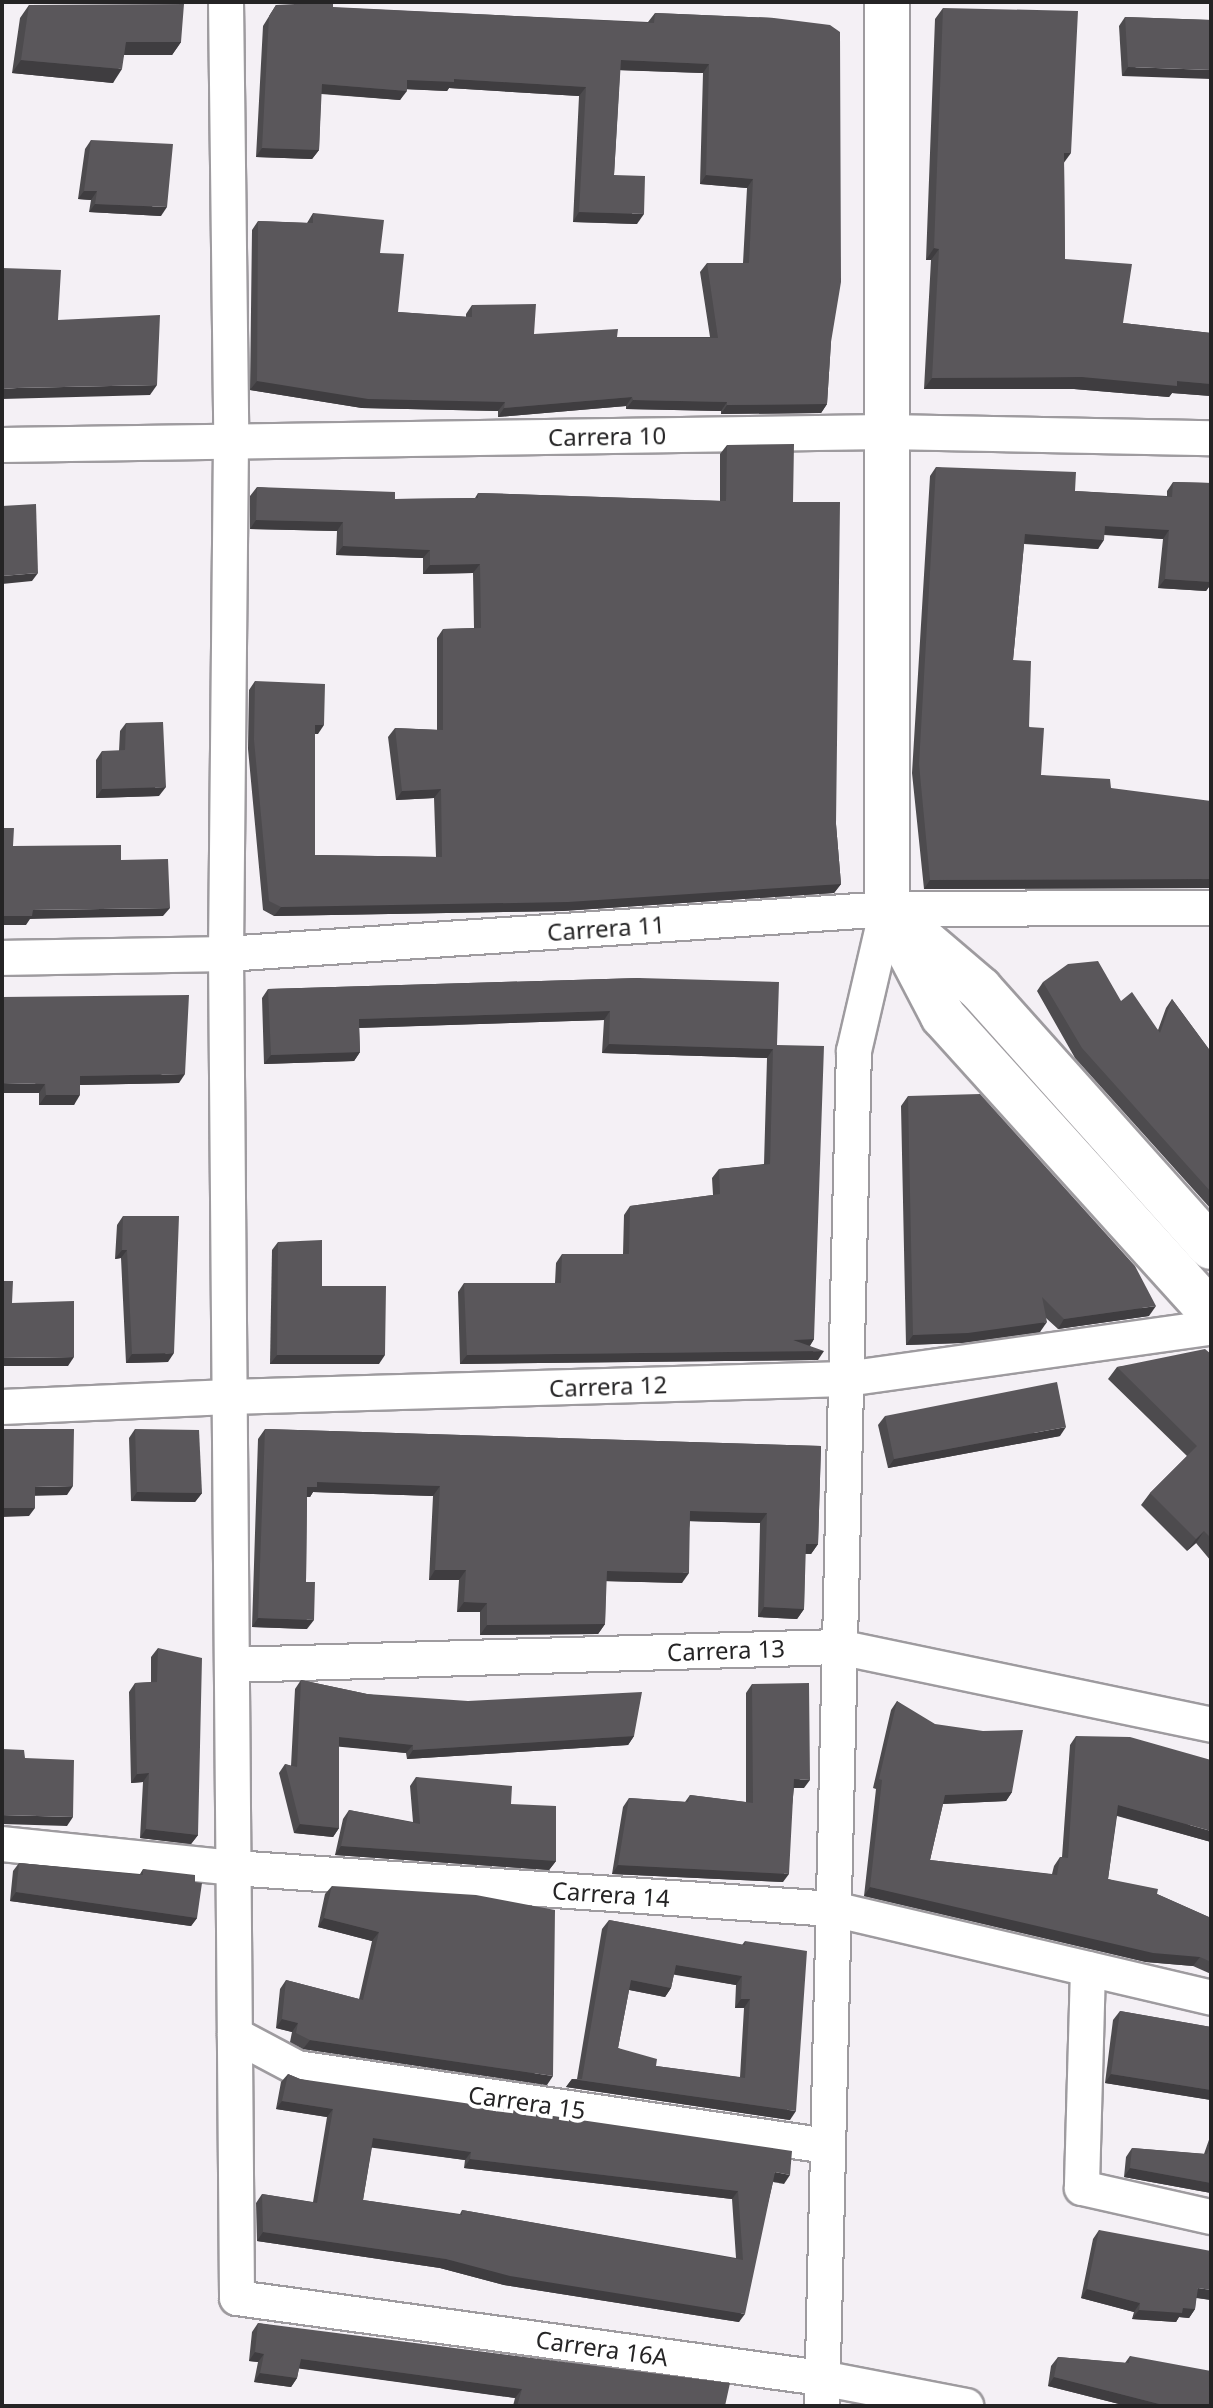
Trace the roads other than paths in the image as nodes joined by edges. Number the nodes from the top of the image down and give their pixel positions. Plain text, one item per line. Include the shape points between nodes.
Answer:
1 (226, 2) edge
2 (887, 2) edge
3 (885, 432) junction
4 (1211, 438) edge
5 (231, 442) junction
6 (2, 445) edge
7 (1211, 908) edge
8 (887, 909) junction
9 (226, 954) junction
10 (2, 958) edge
11 (1211, 1247) edge
12 (1211, 1313) edge
13 (1211, 1328) edge
14 (846, 1379) junction
15 (229, 1397) junction
16 (2, 1407) edge
17 (839, 1647) junction
18 (232, 1665) junction
19 (1211, 1725) edge
20 (2, 1844) edge
21 (233, 1868) junction
22 (833, 1909) junction
23 (1088, 1969) junction
24 (1211, 1998) edge
25 (235, 2035) junction
26 (827, 2146) junction
27 (1211, 2217) edge
28 (822, 2392) edge
29 (966, 2406) edge

1 - 5 street
2 - 3 main road
3 - 4 street, Carrera 10
3 - 5 street, Carrera 10
3 - 8 main road
5 - 6 street, Carrera 10
5 - 9 street
7 - 8 street, Carrera 11
8 - 9 street, Carrera 11
8 - 11 main road via 980,989
8 - 12 main road via 943,1016
8 - 14 street via 854,1051
9 - 10 street, Carrera 11
9 - 15 street
13 - 14 street, Carrera 12
14 - 15 street, Carrera 12
14 - 17 street
15 - 16 street, Carrera 12
15 - 18 street
17 - 18 street, Carrera 13
17 - 19 street, Carrera 13
17 - 22 street
18 - 21 street
20 - 21 street, Carrera 14
21 - 22 street, Carrera 14
21 - 25 street
22 - 23 street, Carrera 14
22 - 26 street
23 - 24 street, Carrera 14
23 - 27 street via 1082,2188
25 - 26 street, Carrera 15 via 297,2068
25 - 28 street, Carrera 16A via 237,2298
26 - 28 street
28 - 29 street, Carrera 16A

